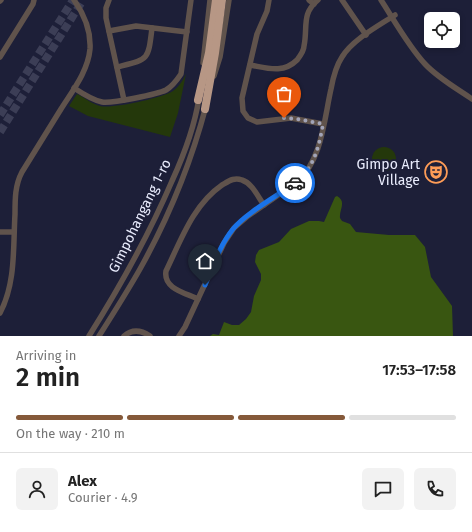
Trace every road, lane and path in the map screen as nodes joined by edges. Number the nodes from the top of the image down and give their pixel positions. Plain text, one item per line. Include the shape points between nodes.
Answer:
1 (34, 0) edge
2 (74, 0) edge
3 (109, 0) edge
4 (191, 0) edge
5 (210, 0) edge
6 (216, 0) edge
7 (222, 0) edge
8 (229, 0) edge
9 (269, 0) edge
10 (342, 0) edge
11 (381, 0) edge
12 (385, 0) edge
13 (314, 1) edge
14 (394, 16) junction
15 (152, 28) junction
16 (109, 31) junction
17 (187, 32) junction
18 (366, 35) junction
19 (0, 57) edge
20 (250, 65) junction
21 (116, 67) junction
22 (74, 88) junction
23 (472, 96) edge
24 (472, 99) edge
25 (124, 100) junction
26 (198, 100) junction
27 (205, 110) junction
28 (323, 124) junction
29 (264, 205) junction
30 (0, 232) edge
31 (14, 232) junction
32 (198, 299) junction
33 (0, 313) edge
34 (89, 336) edge
35 (98, 336) edge
36 (124, 336) edge
37 (150, 336) edge
38 (178, 336) edge

1 - 19 street via 34,4
2 - 22 street via 90,35 86,67
3 - 16 street via 106,14
4 - 17 street
5 - 26 street, Gimpohangang 1-ro
6 - 26 highway via 209,53
7 - 27 highway
8 - 27 street, Gimpohangang 1-ro via 220,57
9 - 20 street
10 - 18 street
11 - 14 street
12 - 14 street
13 - 20 street via 306,19 304,48 296,60 289,66 277,70
14 - 18 street
14 - 23 street via 427,62
14 - 24 street via 425,64
15 - 16 street via 136,26
15 - 17 street
15 - 21 street via 150,49 145,57
16 - 21 street
17 - 25 street via 181,74 174,84 162,92
18 - 28 street via 350,47 339,61
20 - 28 street via 241,103 248,118 261,123 291,118
21 - 25 street
22 - 25 street via 89,98 102,102
22 - 31 street via 19,176
26 - 34 street, Gimpohangang 1-ro via 184,153 158,215 132,265
27 - 35 street, Gimpohangang 1-ro via 186,172 168,214 140,268
28 - 29 street via 313,163 297,182
29 - 32 street via 238,224 230,234
29 - 32 street via 247,182 233,179 219,188 199,208 165,276 171,287
30 - 31 street
31 - 33 street via 11,284
32 - 38 street
36 - 37 street via 129,332 140,331

